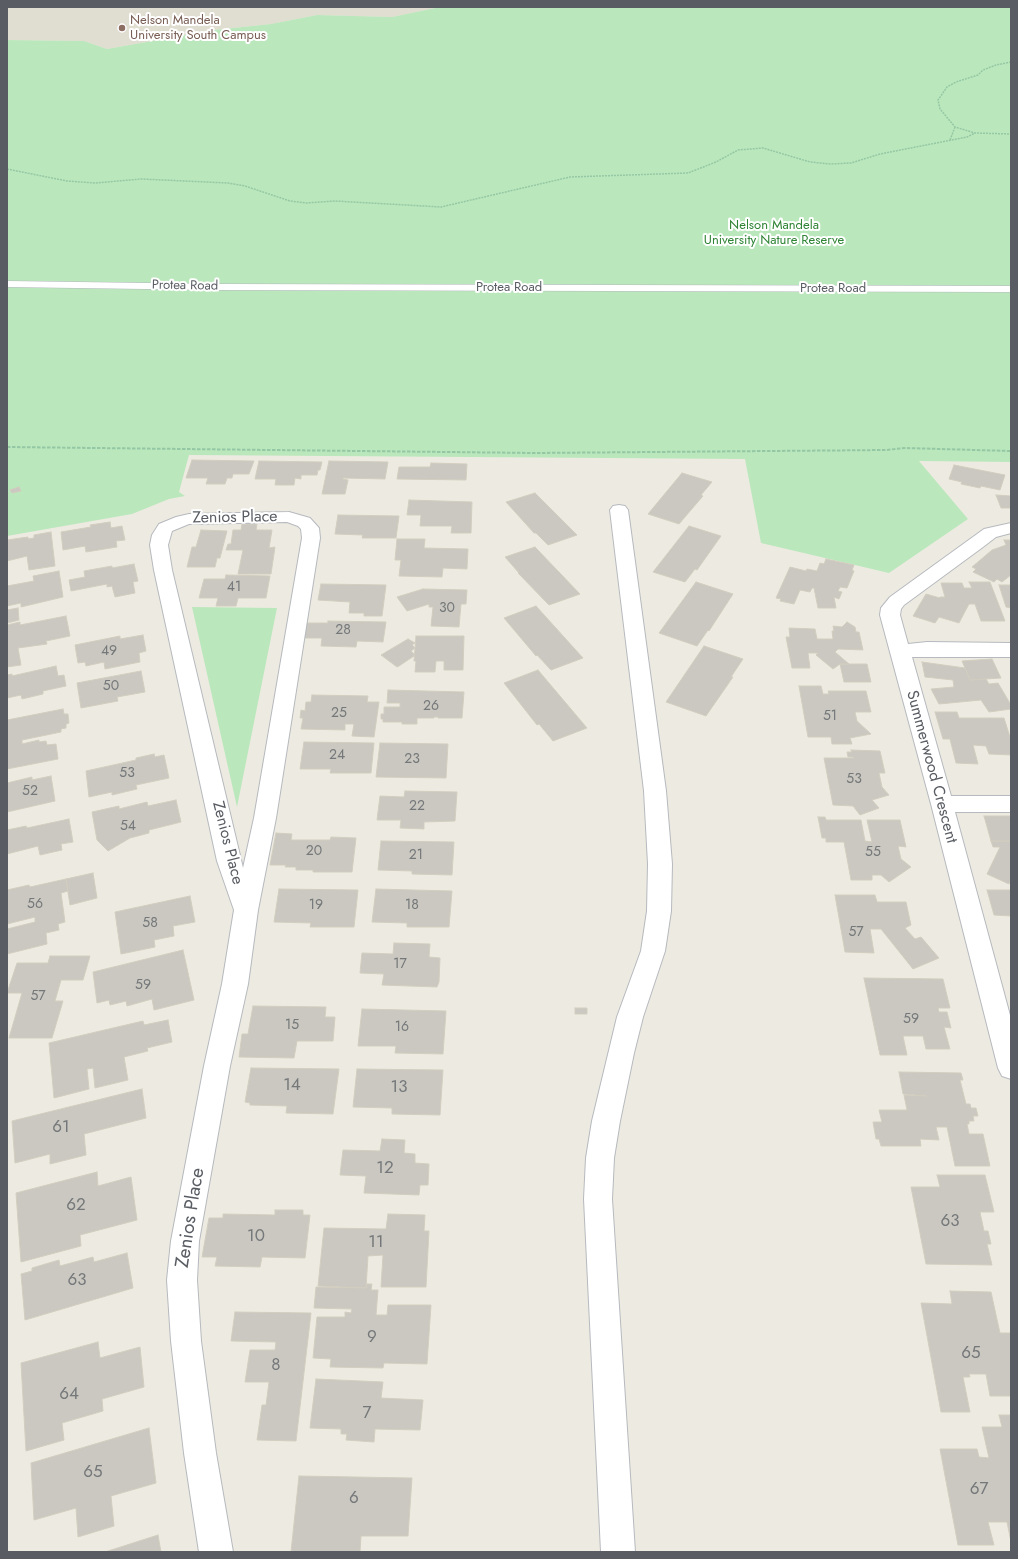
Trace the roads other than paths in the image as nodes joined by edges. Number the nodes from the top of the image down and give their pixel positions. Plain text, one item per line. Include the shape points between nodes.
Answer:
1 (7, 284) edge
2 (1011, 289) edge
3 (619, 510) dead end
4 (1011, 528) edge
5 (1011, 650) edge
6 (899, 651) junction
7 (942, 804) junction
8 (1011, 804) edge
9 (246, 910) junction
10 (1011, 1068) edge
11 (216, 1552) edge
12 (618, 1552) edge

1 - 2 lane, Protea Road
3 - 12 street via 655,791 660,864 659,911 653,951 630,1017 600,1158 598,1199
4 - 6 street, Summerwood Crescent via 990,533 897,601 891,608 890,615
5 - 6 street
6 - 7 street, Summerwood Crescent
7 - 8 street
7 - 10 street, Summerwood Crescent
9 - 9 street, Zenios Place via 269,795 310,548 310,528 304,522 289,517 189,519 165,528 159,545 229,861
9 - 11 street, Zenios Place via 235,984 217,1066 185,1241 182,1280 186,1341 200,1453

